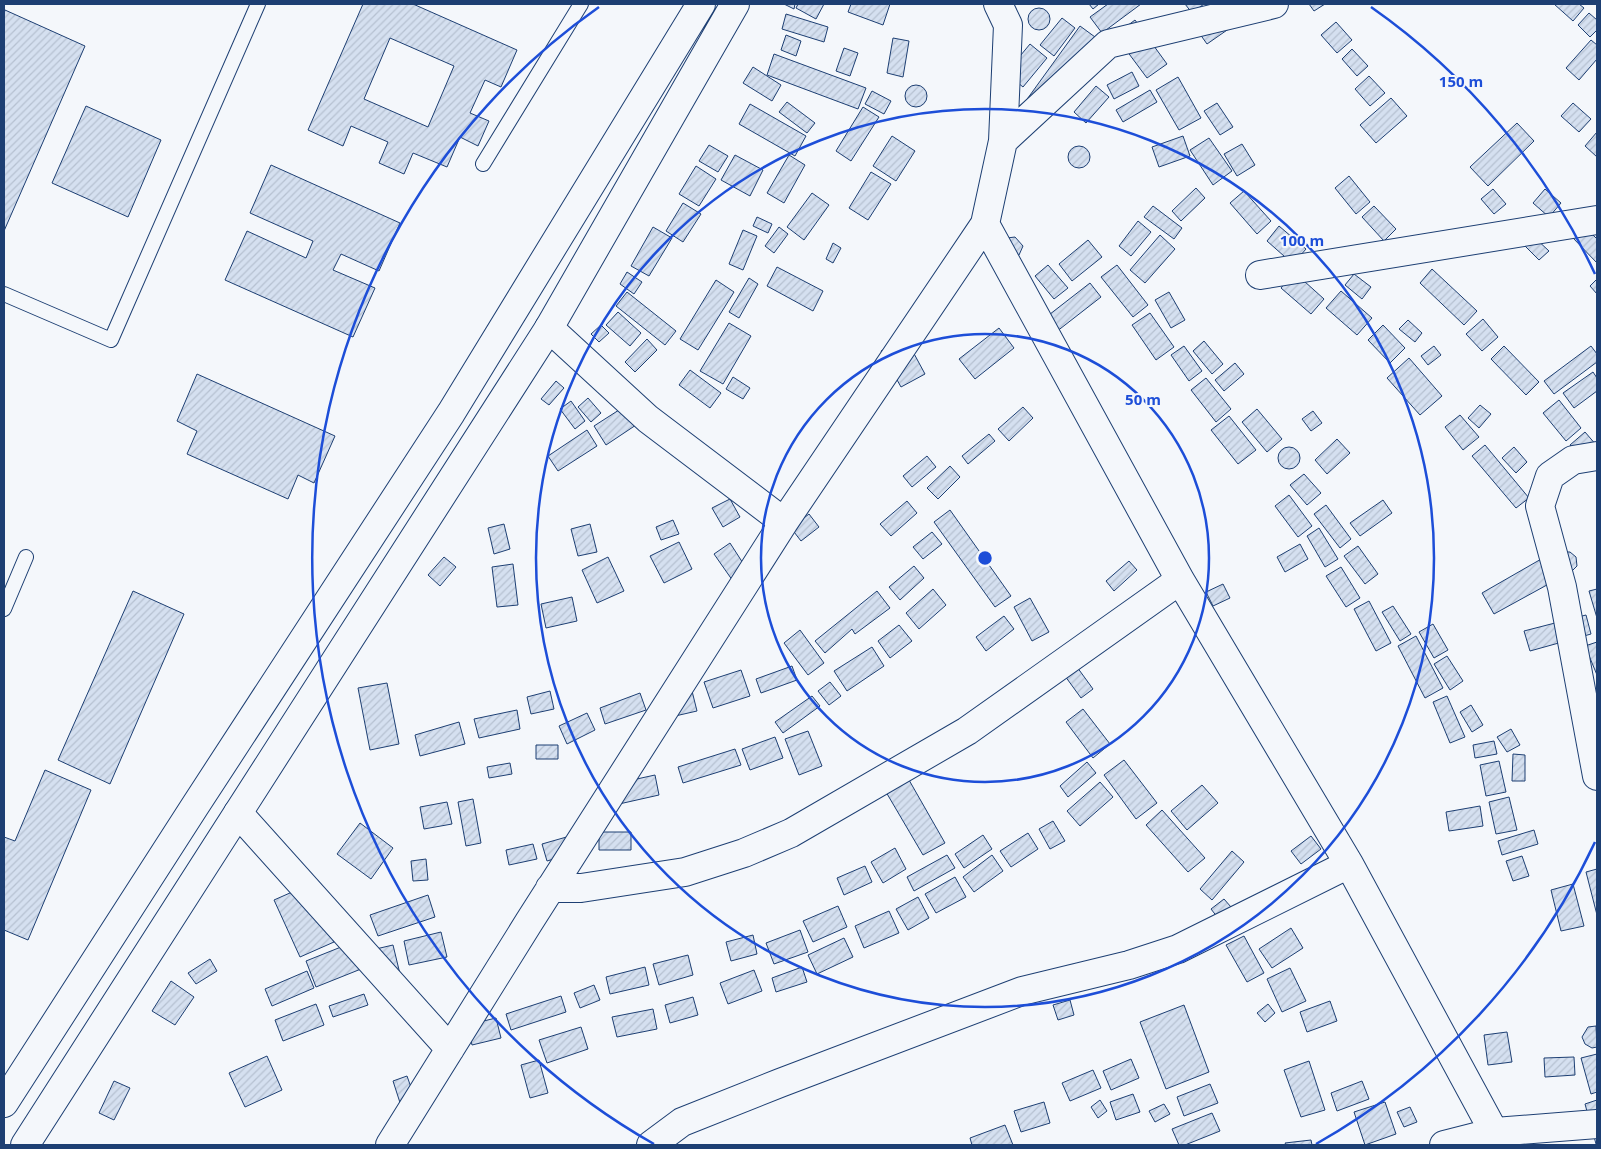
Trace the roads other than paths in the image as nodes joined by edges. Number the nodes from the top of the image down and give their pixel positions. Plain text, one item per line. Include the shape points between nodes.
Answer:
1 (258, 4) edge
2 (581, 4) edge
3 (701, 4) edge
4 (735, 4) edge
5 (998, 4) edge
6 (1274, 4) edge
7 (1003, 141) junction
8 (484, 164) dead end
9 (1597, 220) edge
10 (985, 224) junction
11 (1260, 274) dead end
12 (4, 294) edge
13 (549, 328) junction
14 (1597, 456) edge
15 (784, 522) junction
16 (26, 557) dead end
17 (1180, 580) junction
18 (4, 609) edge
19 (1597, 776) edge
20 (238, 813) junction
21 (1349, 864) junction
22 (550, 888) junction
23 (450, 1050) junction
24 (4, 1103) edge
25 (1597, 1124) edge
26 (1498, 1139) edge
27 (25, 1145) edge
28 (390, 1145) edge
29 (651, 1145) edge
30 (1444, 1145) edge

1 - 12 lane via 111,340
2 - 8 lane
3 - 24 street via 451,413
4 - 13 street
5 - 7 street via 1008,25
6 - 7 street via 1108,44
7 - 10 street
9 - 11 street
10 - 15 street
10 - 17 street
13 - 15 street via 648,419
13 - 20 street
14 - 19 street via 1573,460 1550,476 1540,506 1562,587
15 - 22 street
16 - 18 lane
17 - 21 street
17 - 22 street via 967,731 791,833 744,853 685,872 581,888
20 - 23 street
20 - 27 street
21 - 26 street
21 - 29 street via 1178,949 1129,965 1022,991 682,1122
22 - 23 street
23 - 28 street
25 - 26 street
26 - 30 street

